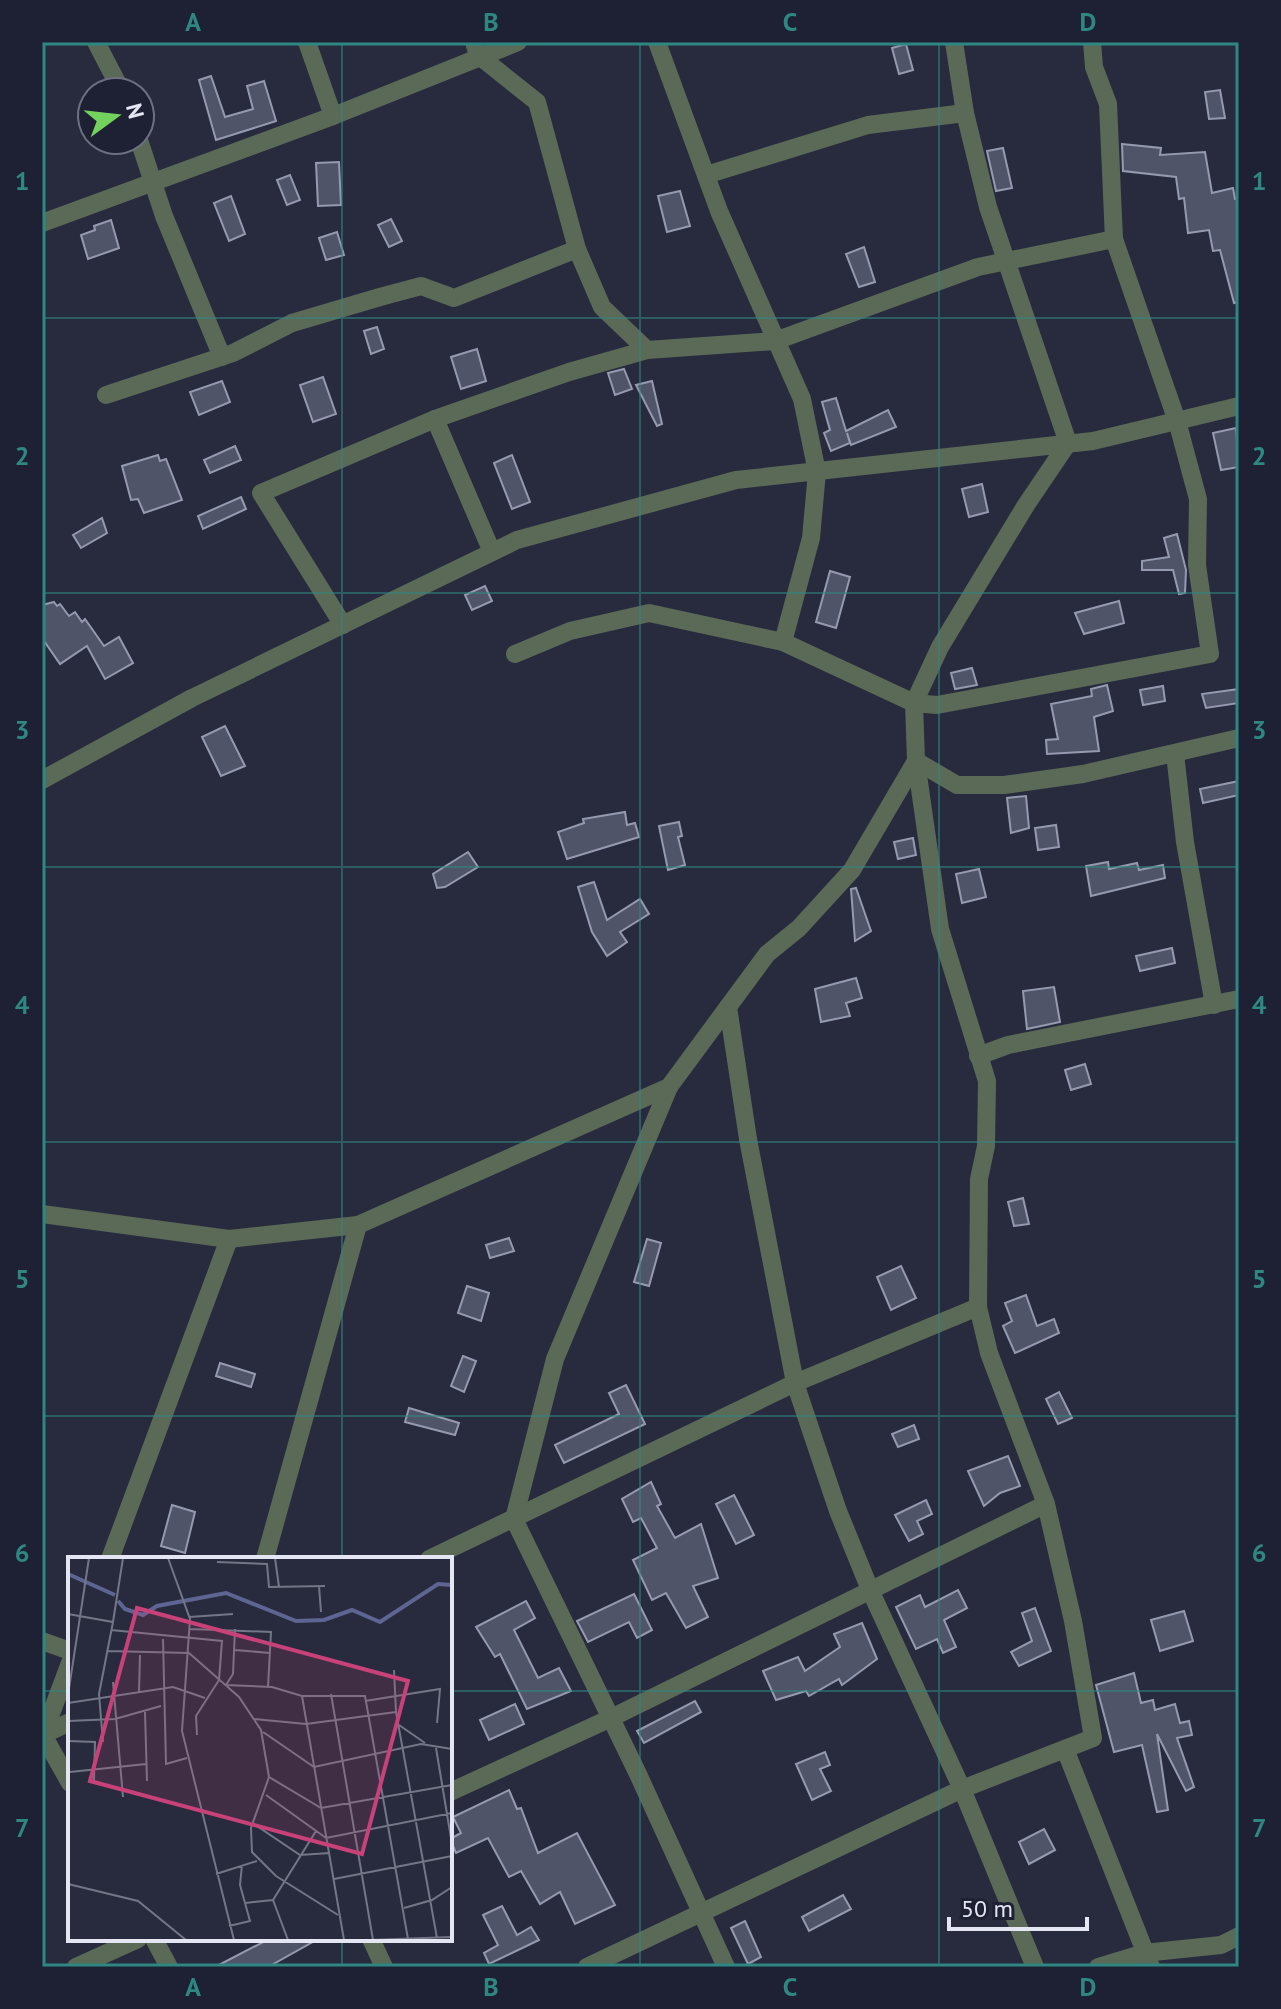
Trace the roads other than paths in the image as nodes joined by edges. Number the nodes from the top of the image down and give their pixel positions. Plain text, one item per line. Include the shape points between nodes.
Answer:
1 (96, 42) edge
2 (307, 42) edge
3 (518, 42) edge
4 (657, 42) edge
5 (954, 42) edge
6 (1092, 42) edge
7 (476, 49) edge
8 (114, 76) edge
9 (965, 113) junction
10 (333, 116) junction
11 (144, 156) edge
12 (706, 175) junction
13 (154, 184) junction
14 (42, 223) edge
15 (1114, 239) junction
16 (577, 249) junction
17 (1008, 262) junction
18 (775, 341) junction
19 (647, 350) junction
20 (222, 357) junction
21 (106, 395) dead end
22 (1239, 407) edge
23 (435, 419) junction
24 (1177, 421) junction
25 (1068, 443) junction
26 (817, 472) junction
27 (492, 552) junction
28 (343, 625) junction
29 (783, 642) junction
30 (515, 654) dead end
31 (914, 703) junction
32 (1239, 738) edge
33 (1175, 754) junction
34 (916, 761) junction
35 (42, 780) edge
36 (1239, 999) edge
37 (1214, 1005) junction
38 (728, 1007) junction
39 (978, 1056) junction
40 (669, 1087) junction
41 (42, 1214) edge
42 (358, 1225) junction
43 (229, 1239) junction
44 (978, 1307) junction
45 (795, 1383) junction
46 (1046, 1504) junction
47 (514, 1519) junction
48 (111, 1557) edge
49 (266, 1557) edge
50 (433, 1557) edge
51 (871, 1592) junction
52 (42, 1641) edge
53 (68, 1650) edge
54 (68, 1668) edge
55 (611, 1718) junction
56 (68, 1723) edge
57 (42, 1735) edge
58 (1065, 1749) junction
59 (68, 1780) edge
60 (962, 1789) junction
61 (452, 1791) edge
62 (701, 1912) junction
63 (1239, 1936) edge
64 (134, 1941) edge
65 (155, 1941) edge
66 (372, 1941) edge
67 (1148, 1960) edge
68 (76, 1967) edge
69 (169, 1967) edge
70 (384, 1967) edge
71 (587, 1967) edge
72 (726, 1967) edge
73 (1035, 1967) edge
74 (1098, 1967) edge

1 - 8 street
2 - 10 street
3 - 7 street
4 - 12 street
5 - 9 street
6 - 15 street via 1094,67 1108,104
7 - 10 street
7 - 16 street via 537,102
9 - 12 street via 868,125
9 - 17 street
10 - 13 street
11 - 13 street
12 - 18 street
13 - 14 street
13 - 20 street
15 - 17 street
15 - 24 street
16 - 19 street via 602,307
16 - 20 street via 454,298 421,286 292,323
17 - 18 street via 978,267
17 - 25 street
18 - 19 street
18 - 26 street via 802,399
19 - 23 street
20 - 21 street
22 - 24 street
23 - 27 street
23 - 28 street via 261,493
24 - 25 street
24 - 31 street via 1198,499 1197,565 1210,654 1032,690 937,705
25 - 26 street
25 - 31 street via 940,647
26 - 27 street via 688,491 558,527
26 - 29 street via 811,538
27 - 28 street
28 - 35 street via 192,698
29 - 30 street via 649,613 570,631
29 - 31 street
31 - 34 street
32 - 33 street
33 - 34 street via 1004,785 957,785
33 - 37 street
34 - 38 street via 852,870 767,954
34 - 39 street via 940,929
36 - 37 street
37 - 39 street via 1008,1045
38 - 40 street
38 - 45 street
39 - 44 street via 987,1081 987,1107 979,1179
40 - 42 street
40 - 47 street via 555,1359
41 - 43 street
42 - 43 street
42 - 49 street
43 - 48 street
44 - 45 street
44 - 46 street via 989,1353
45 - 47 street
45 - 51 street
46 - 51 street
46 - 58 street via 1093,1738
47 - 50 street
47 - 55 street
51 - 55 street
51 - 60 street
52 - 53 street
54 - 57 street
55 - 61 street
55 - 62 street
56 - 57 street
57 - 59 street
58 - 60 street
58 - 67 street
60 - 62 street
60 - 73 street
62 - 71 street
62 - 72 street
63 - 67 street via 1221,1945
64 - 68 street
65 - 69 street
66 - 70 street
67 - 74 street

